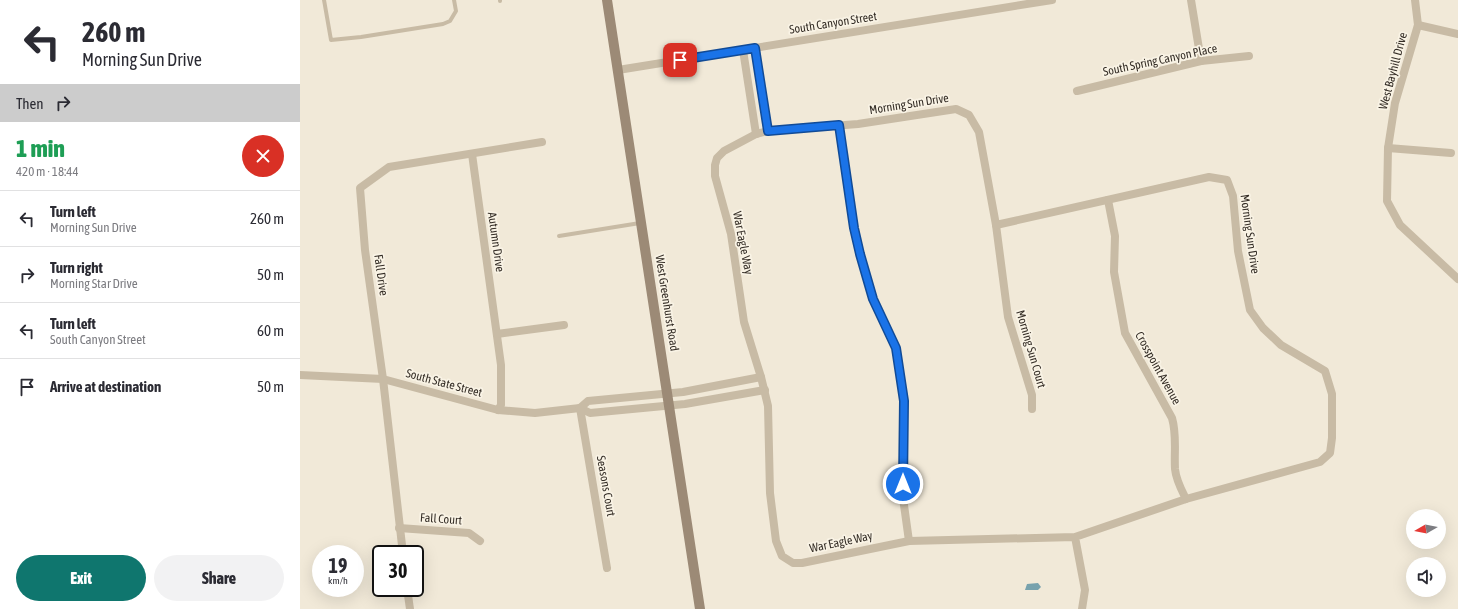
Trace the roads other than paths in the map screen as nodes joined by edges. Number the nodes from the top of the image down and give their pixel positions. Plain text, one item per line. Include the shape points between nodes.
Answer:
1 (324, 0) edge
2 (454, 0) edge
3 (607, 0) edge
4 (1052, 0) edge
5 (1191, 0) edge
6 (1415, 0) edge
7 (1418, 25) junction
8 (1458, 34) edge
9 (755, 48) junction
10 (743, 50) junction
11 (1249, 56) dead end
12 (1201, 61) junction
13 (618, 70) junction
14 (1077, 91) dead end
15 (839, 125) junction
16 (768, 131) junction
17 (756, 134) junction
18 (542, 142) dead end
19 (1388, 148) junction
20 (1451, 153) dead end
21 (472, 154) junction
22 (1108, 200) junction
23 (641, 223) junction
24 (996, 225) junction
25 (559, 236) dead end
26 (1458, 279) edge
27 (564, 325) dead end
28 (497, 334) junction
29 (300, 375) edge
30 (761, 377) junction
31 (383, 379) junction
32 (765, 390) junction
33 (668, 393) junction
34 (669, 405) junction
35 (580, 408) junction
36 (1032, 409) dead end
37 (498, 410) junction
38 (1186, 499) junction
39 (399, 528) junction
40 (1075, 537) junction
41 (480, 541) dead end
42 (908, 541) junction
43 (401, 545) edge
44 (608, 568) dead end
45 (408, 597) edge
46 (410, 609) edge
47 (700, 609) edge
48 (1082, 609) edge

1 - 2 lane via 331,40 443,24 450,20 456,11
3 - 13 main road, West Greenhurst Road
4 - 9 street, South Canyon Street
5 - 12 street
6 - 7 street, West Bayhill Drive
7 - 8 street
7 - 19 street, West Bayhill Drive via 1395,103
9 - 10 street, South Canyon Street
9 - 16 street
10 - 13 street, South Canyon Street
10 - 17 street
11 - 12 street, South Spring Canyon Place
12 - 14 street, South Spring Canyon Place
13 - 23 main road, West Greenhurst Road
15 - 16 street, Morning Sun Drive
15 - 24 street, Morning Sun Drive via 956,109 968,115 979,132
15 - 42 street via 860,254 873,299 896,348 904,401 903,498
16 - 17 street, Morning Sun Drive
17 - 30 street, War Eagle Way via 724,151 717,158 715,165 731,234 744,322
18 - 21 street, Fall Drive
19 - 20 street
19 - 26 street, West Bayhill Drive via 1386,201 1400,225
21 - 28 street, Autumn Drive
21 - 31 street, Fall Drive via 389,167 360,188 365,250
22 - 24 street, Morning Sun Drive
22 - 38 street, Crosspoint Avenue via 1115,236 1114,272 1125,333 1172,418 1175,430 1175,469
22 - 38 street, Morning Sun Drive via 1209,177 1227,180 1233,196 1238,251 1250,310 1263,328 1281,345 1325,371 1332,394 1330,453 1320,462
23 - 25 lane
23 - 33 main road, West Greenhurst Road
24 - 36 street, Morning Sun Court via 1008,317 1032,395
27 - 28 street
28 - 37 street, Autumn Drive via 501,365 501,405
29 - 31 street, South State Street
30 - 32 street, War Eagle Way
30 - 33 street
31 - 37 street, South State Street
31 - 39 street, Fall Drive
32 - 34 street
32 - 42 street, War Eagle Way via 770,426 772,519 782,556 793,563 802,563
33 - 34 main road, West Greenhurst Road
33 - 35 street, South State Street via 588,400
34 - 35 street, South State Street via 590,413
34 - 47 main road, West Greenhurst Road
35 - 37 street, South State Street via 535,414
35 - 44 street, Seasons Court
38 - 40 street, Morning Sun Drive
39 - 41 street, Fall Court via 469,533
39 - 43 street, Fall Drive
40 - 42 street, War Eagle Way
40 - 48 street via 1086,590
45 - 46 street

